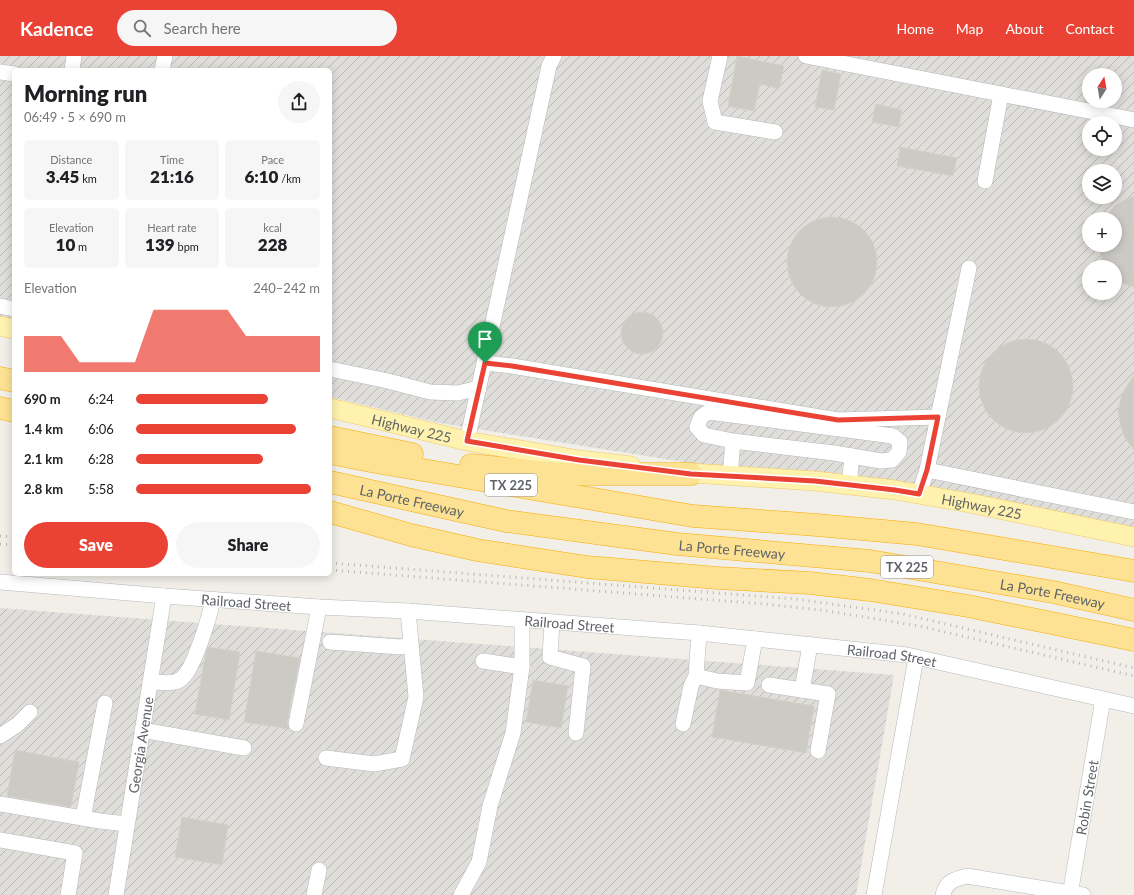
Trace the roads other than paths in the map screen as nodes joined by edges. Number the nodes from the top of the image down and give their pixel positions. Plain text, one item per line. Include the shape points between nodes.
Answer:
1 (74, 56) edge
2 (165, 56) edge
3 (554, 56) edge
4 (720, 56) edge
5 (806, 56) edge
6 (72, 68) edge
7 (162, 68) edge
8 (0, 72) edge
9 (12, 74) edge
10 (1001, 94) junction
11 (1134, 120) edge
12 (775, 132) dead end
13 (985, 181) dead end
14 (969, 268) dead end
15 (0, 306) edge
16 (12, 309) edge
17 (0, 326) edge
18 (12, 329) edge
19 (485, 363) junction
20 (332, 369) edge
21 (0, 370) edge
22 (12, 373) edge
23 (0, 378) edge
24 (12, 381) edge
25 (479, 388) junction
26 (0, 408) edge
27 (332, 408) edge
28 (12, 411) edge
29 (938, 417) junction
30 (332, 437) edge
31 (467, 441) junction
32 (733, 441) junction
33 (332, 453) edge
34 (852, 456) junction
35 (927, 470) junction
36 (691, 474) junction
37 (730, 476) junction
38 (332, 482) edge
39 (849, 485) junction
40 (919, 494) junction
41 (1134, 512) edge
42 (332, 513) edge
43 (1134, 537) edge
44 (1134, 571) edge
45 (0, 582) edge
46 (164, 596) junction
47 (213, 599) junction
48 (319, 607) junction
49 (1134, 610) edge
50 (408, 611) junction
51 (522, 620) junction
52 (552, 622) junction
53 (699, 633) junction
54 (755, 639) junction
55 (1134, 640) edge
56 (330, 642) dead end
57 (410, 644) junction
58 (810, 645) junction
59 (916, 658) junction
60 (483, 661) dead end
61 (522, 667) junction
62 (696, 676) junction
63 (150, 682) junction
64 (769, 685) dead end
65 (802, 690) junction
66 (1103, 699) junction
67 (105, 703) dead end
68 (1134, 706) edge
69 (30, 712) dead end
70 (296, 724) dead end
71 (684, 724) dead end
72 (142, 730) junction
73 (576, 733) dead end
74 (0, 736) edge
75 (244, 748) dead end
76 (818, 751) dead end
77 (326, 758) dead end
78 (0, 804) edge
79 (83, 818) junction
80 (127, 824) junction
81 (0, 840) edge
82 (319, 870) dead end
83 (1074, 894) edge
84 (68, 895) edge
85 (116, 895) edge
86 (314, 895) edge
87 (461, 895) edge
88 (874, 895) edge
89 (943, 895) edge

1 - 6 street
2 - 7 street
3 - 19 street via 549,66
4 - 12 street via 710,100 715,122
5 - 10 street
8 - 9 street
10 - 11 street
10 - 13 street
14 - 29 street
15 - 16 street
17 - 18 main road
19 - 25 street
19 - 29 street via 838,420
20 - 25 street via 430,392 458,393
21 - 22 highway
23 - 24 highway
25 - 31 street
26 - 28 highway
27 - 31 main road, Highway 225
29 - 35 street
30 - 36 highway via 447,462 548,473
31 - 36 main road, Highway 225 via 579,460
32 - 34 street
32 - 34 street via 704,435 697,427 701,417 708,412 892,436 900,442 900,452 892,460 881,461
32 - 37 street
33 - 44 highway, La Porte Freeway / TX 225 via 693,516 917,534
34 - 39 street
35 - 40 street
35 - 41 street
36 - 37 main road, Highway 225
37 - 39 main road, Highway 225
38 - 49 highway, La Porte Freeway / TX 225 via 506,521 677,544 870,561 1053,592
39 - 40 main road, Highway 225
40 - 43 main road, Highway 225
42 - 55 highway via 477,550 587,567 810,583 870,590 968,606
45 - 46 street, Railroad Street
46 - 47 street, Railroad Street
46 - 63 street, Georgia Avenue
47 - 48 street, Railroad Street
47 - 63 street via 208,622 189,669 181,680
48 - 50 street, Railroad Street
48 - 70 street
50 - 51 street, Railroad Street
50 - 57 street
51 - 52 street, Railroad Street
51 - 61 street
52 - 53 street, Railroad Street
52 - 73 street via 550,657 583,666
53 - 54 street, Railroad Street
53 - 62 street
54 - 58 street, Railroad Street
54 - 62 street via 747,683 717,681
56 - 57 street via 401,647
57 - 77 street via 416,697 402,759 374,764
58 - 59 street, Railroad Street
58 - 65 street
59 - 66 street, Railroad Street
59 - 88 street
60 - 61 street
61 - 87 street via 513,733 490,806 479,862
62 - 71 street via 691,686
63 - 72 street, Georgia Avenue
64 - 65 street
65 - 76 street via 828,694
66 - 68 street, Railroad Street
66 - 83 street, Robin Street
67 - 79 street
69 - 74 street via 17,725
72 - 75 street
72 - 80 street, Georgia Avenue
78 - 79 street
79 - 80 street
80 - 85 street, Georgia Avenue
81 - 84 street via 75,853
82 - 86 street
83 - 89 street via 967,876 953,880 944,888

